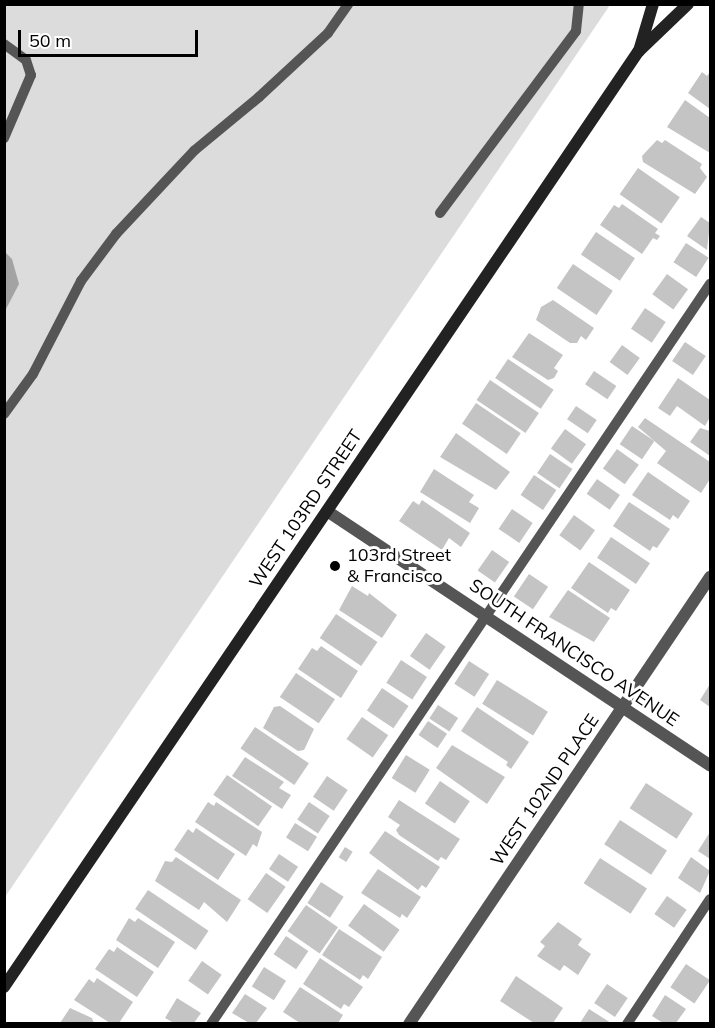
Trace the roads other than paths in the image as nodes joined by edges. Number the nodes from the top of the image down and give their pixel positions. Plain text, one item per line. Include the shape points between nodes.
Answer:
1 (348, 4) edge
2 (579, 4) edge
3 (653, 4) edge
4 (688, 4) edge
5 (4, 44) edge
6 (638, 52) junction
7 (4, 138) edge
8 (440, 213) dead end
9 (711, 285) edge
10 (4, 414) edge
11 (327, 511) junction
12 (711, 577) edge
13 (486, 616) junction
14 (623, 707) junction
15 (711, 765) edge
16 (711, 899) edge
17 (4, 987) edge
18 (211, 1023) edge
19 (409, 1023) edge
20 (627, 1023) edge

1 - 10 lane via 328,33 260,97 195,150 116,234 81,281 33,374
2 - 8 lane via 576,31
3 - 6 main road, WEST 103RD STREET
4 - 6 main road, WEST 103RD STREET
5 - 7 lane via 26,60 30,75
6 - 11 main road, WEST 103RD STREET
9 - 13 lane
11 - 13 street, SOUTH FRANCISCO AVENUE
11 - 17 main road, WEST 103RD STREET
12 - 14 street, WEST 102ND PLACE
13 - 14 street, SOUTH FRANCISCO AVENUE
13 - 18 lane
14 - 15 street, SOUTH FRANCISCO AVENUE
14 - 19 street, WEST 102ND PLACE
16 - 20 lane

